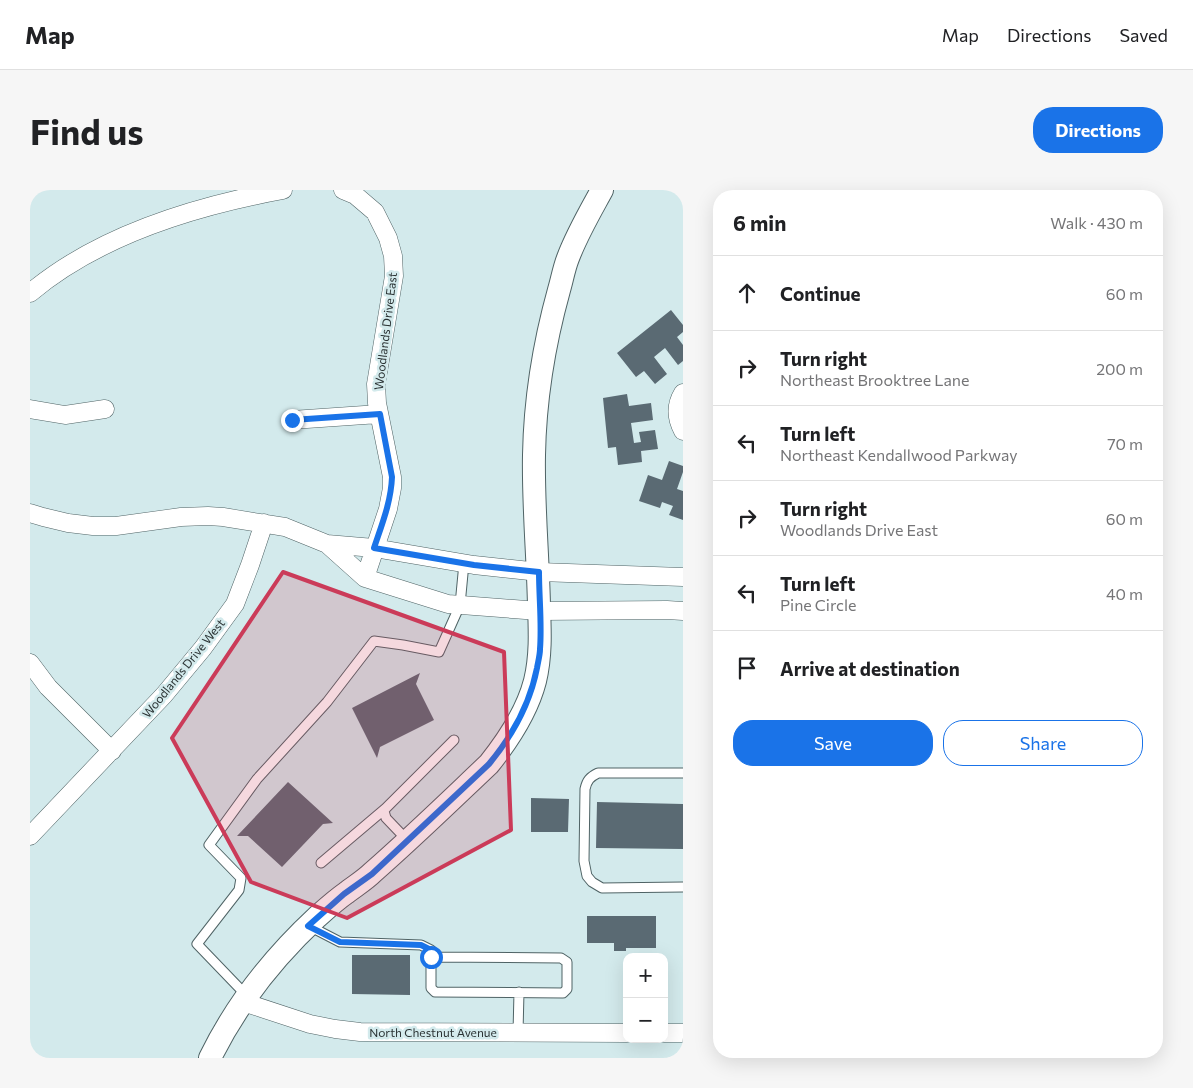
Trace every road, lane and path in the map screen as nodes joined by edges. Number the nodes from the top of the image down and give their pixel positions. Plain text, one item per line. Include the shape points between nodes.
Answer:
1 (283, 190) edge
2 (602, 190) edge
3 (352, 192) edge
4 (30, 292) edge
5 (683, 393) edge
6 (30, 409) edge
7 (105, 409) dead end
8 (380, 414) junction
9 (292, 420) dead end
10 (683, 431) edge
11 (30, 513) edge
12 (264, 523) junction
13 (327, 544) junction
14 (374, 548) junction
15 (464, 563) junction
16 (539, 572) junction
17 (683, 577) edge
18 (365, 578) junction
19 (460, 605) junction
20 (540, 611) junction
21 (683, 611) edge
22 (30, 663) edge
23 (454, 740) dead end
24 (112, 751) junction
25 (683, 773) edge
26 (386, 808) junction
27 (30, 836) edge
28 (407, 840) junction
29 (321, 863) dead end
30 (683, 887) edge
31 (308, 926) junction
32 (431, 957) junction
33 (519, 992) junction
34 (245, 999) junction
35 (518, 1033) junction
36 (623, 1033) edge
37 (668, 1033) edge
38 (683, 1033) edge
39 (210, 1058) edge

1 - 4 street via 258,194 155,224 75,261
2 - 16 street via 568,258 543,361 534,454
3 - 8 street, Woodlands Drive East via 380,220 393,256 394,276 376,384
5 - 10 street via 677,414
6 - 7 street via 65,415
8 - 9 street
8 - 14 street, Woodlands Drive East via 392,488
11 - 12 street via 93,526 208,516
12 - 13 street via 285,527
12 - 24 street, Woodlands Drive West via 235,604 164,695
13 - 14 street
13 - 18 street
14 - 15 street
14 - 18 street, Woodlands Drive East
15 - 16 street
15 - 19 lane
16 - 17 street
16 - 20 street
18 - 19 street
19 - 20 street
19 - 34 lane via 438,652 374,641 327,702 257,779 209,845 241,878 239,890 197,944
20 - 21 street
20 - 28 street via 540,650 534,682 514,730 489,764
22 - 24 street via 48,687
23 - 26 lane
24 - 27 street, Woodlands Drive West
25 - 30 lane via 598,773 592,776 585,789 584,861 587,876 602,888
26 - 28 lane via 386,818
26 - 29 lane
28 - 31 street via 372,874
31 - 32 lane via 340,942 421,945 431,950
31 - 34 street
32 - 33 lane via 431,988 435,992
32 - 33 lane via 561,958 567,962 566,989 562,993
33 - 35 lane
34 - 35 street, North Chestnut Avenue via 335,1030
34 - 39 street
35 - 36 street, North Chestnut Avenue
37 - 38 street

